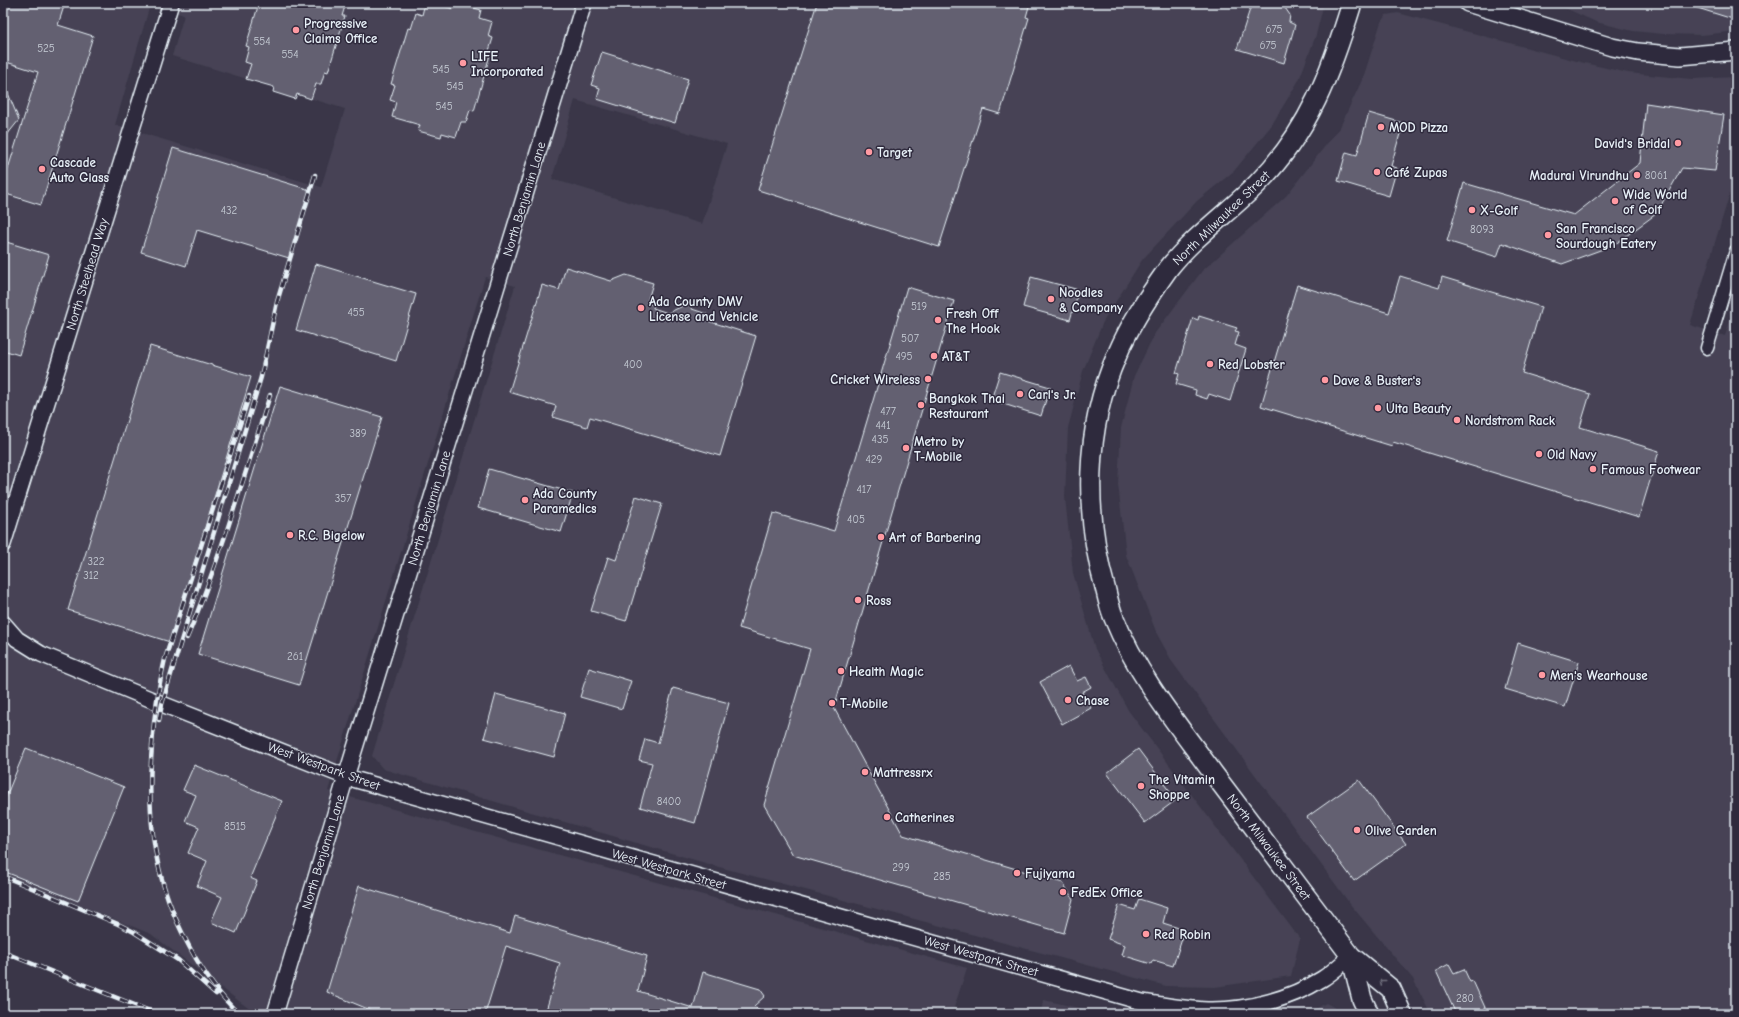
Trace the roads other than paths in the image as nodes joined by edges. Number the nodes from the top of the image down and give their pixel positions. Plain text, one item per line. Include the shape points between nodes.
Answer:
1 (171, 3) edge
2 (584, 3) edge
3 (1352, 3) edge
4 (1468, 3) edge
5 (1736, 51) edge
6 (1736, 251) edge
7 (1707, 348) dead end
8 (3, 544) edge
9 (3, 623) edge
10 (346, 777) junction
11 (1351, 956) junction
12 (275, 1014) edge
13 (1369, 1014) edge
14 (1402, 1014) edge

1 - 8 street, North Steelhead Way
2 - 10 street, North Benjamin Lane
3 - 11 main road, North Milwaukee Street via 1339,46 1319,96 1280,159 1258,184 1195,240 1172,265 1132,322 1115,358 1103,395 1095,431 1091,468 1094,542 1113,617 1131,651 1162,704
4 - 5 main road via 1612,47 1638,52 1680,56
6 - 7 street
9 - 10 street, West Westpark Street via 17,639 41,654
10 - 11 street, West Westpark Street via 1142,1002 1212,1010 1259,1006 1322,979
10 - 12 street, North Benjamin Lane
11 - 13 main road, North Milwaukee Street via 1362,1000
14 -> 11 main road, North Milwaukee Street via 1391,989

